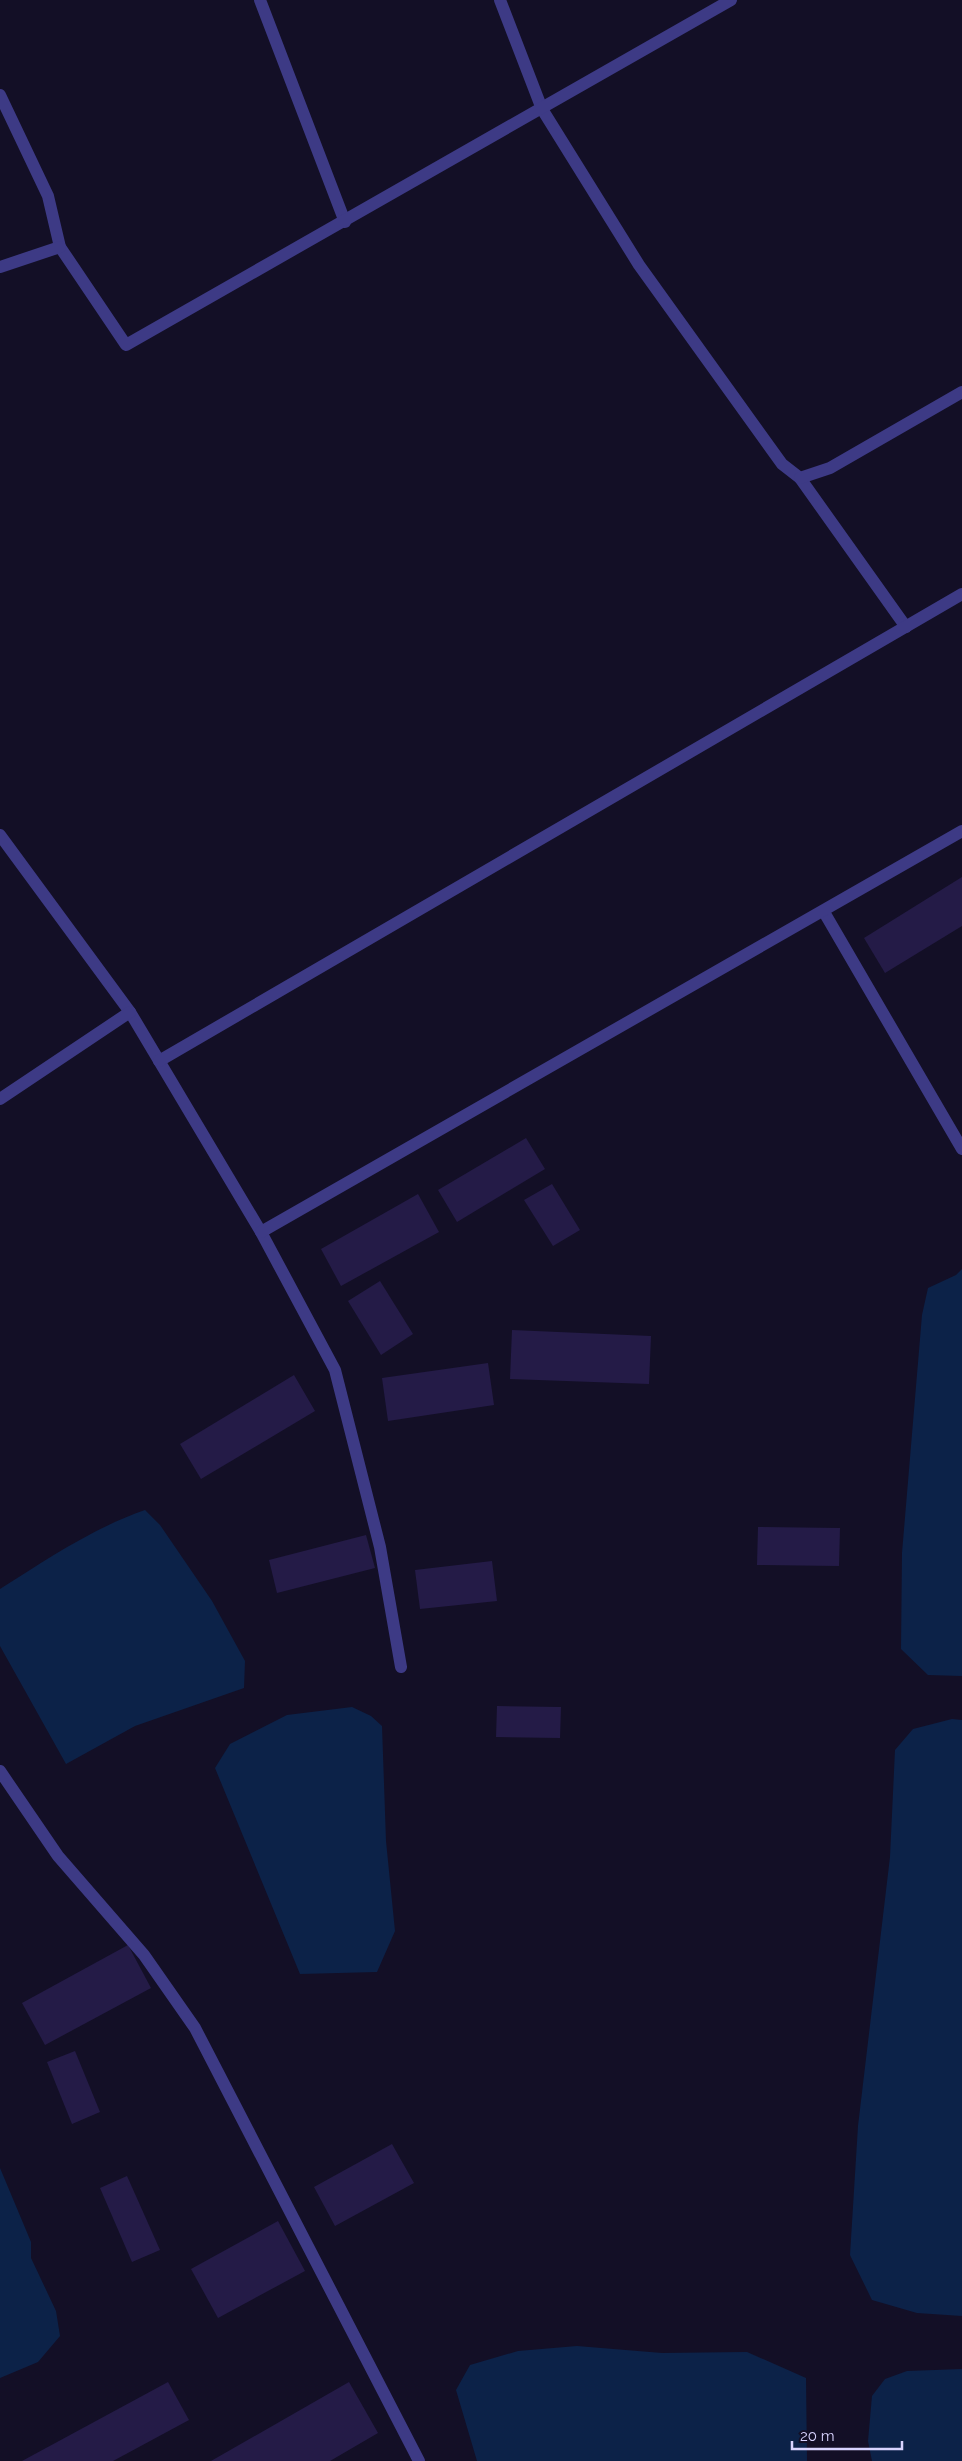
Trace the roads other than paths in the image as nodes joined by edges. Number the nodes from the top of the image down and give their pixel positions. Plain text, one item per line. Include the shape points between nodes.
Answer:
1 (260, 0) edge
2 (500, 0) edge
3 (731, 0) edge
4 (0, 95) edge
5 (542, 109) junction
6 (345, 222) junction
7 (60, 247) junction
8 (0, 267) edge
9 (962, 392) edge
10 (800, 478) junction
11 (962, 594) edge
12 (906, 627) junction
13 (962, 831) edge
14 (0, 835) edge
15 (824, 912) junction
16 (130, 1012) junction
17 (159, 1061) junction
18 (0, 1100) edge
19 (962, 1149) edge
20 (260, 1232) junction
21 (401, 1667) dead end
22 (0, 1770) edge
23 (419, 2461) edge

1 - 6 street
2 - 5 street
3 - 5 street
4 - 7 street via 48,196
5 - 6 street
5 - 10 street via 639,265 782,464
6 - 7 street via 126,345
7 - 8 street
9 - 10 street via 830,468
10 - 12 street
11 - 12 street
12 - 17 street
13 - 15 street
14 - 16 street
15 - 19 street
15 - 20 street
16 - 17 street
16 - 18 street
17 - 20 street
20 - 21 street via 335,1370 380,1547
22 - 23 street via 58,1856 144,1954 195,2028

